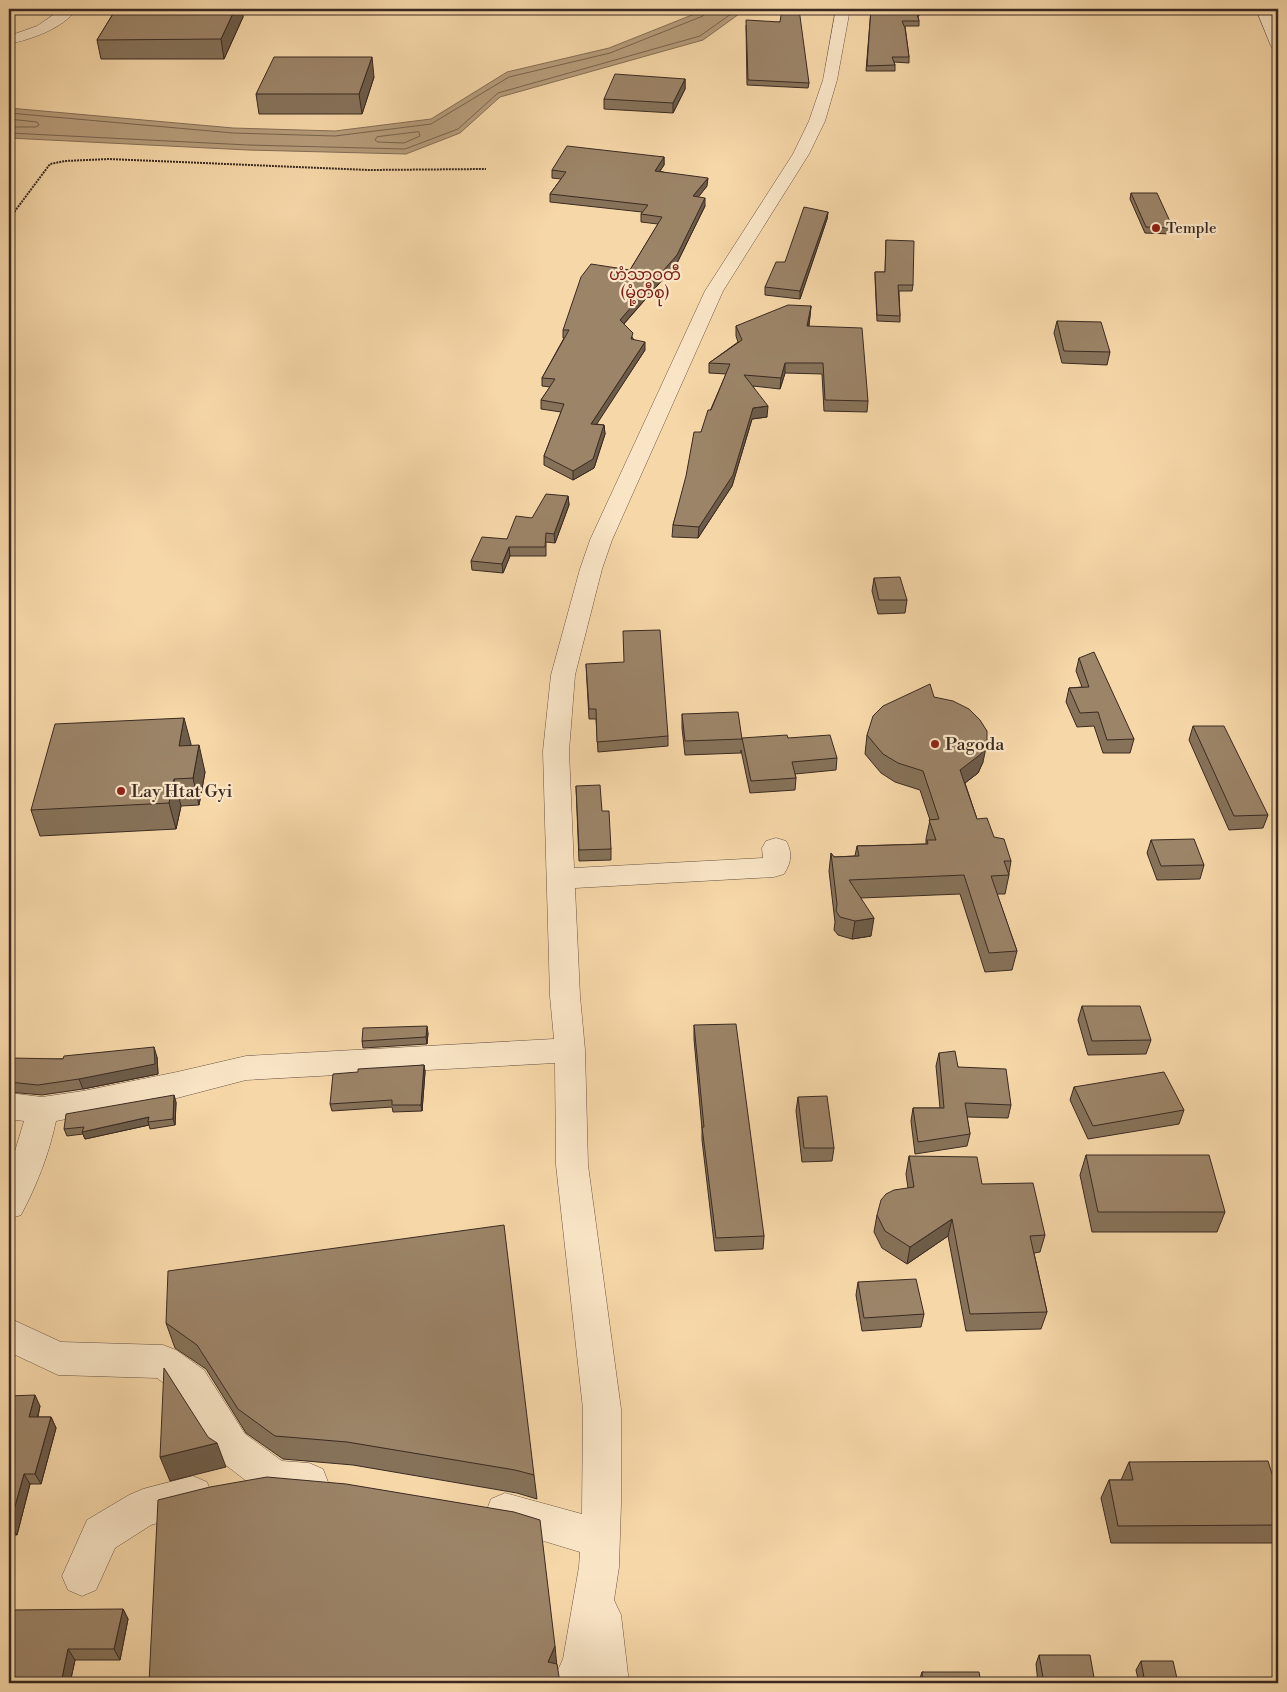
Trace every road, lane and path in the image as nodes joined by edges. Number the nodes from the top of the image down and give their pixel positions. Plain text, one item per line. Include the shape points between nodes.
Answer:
1 (70, 9) edge
2 (843, 9) edge
3 (1262, 9) edge
4 (9, 40) edge
5 (1278, 46) edge
6 (486, 169) dead end
7 (9, 219) edge
8 (776, 848) dead end
9 (560, 879) junction
10 (570, 1050) junction
11 (9, 1106) edge
12 (42, 1110) junction
13 (9, 1205) edge
14 (9, 1334) edge
15 (275, 1479) junction
16 (343, 1485) edge
17 (471, 1506) edge
18 (600, 1538) junction
19 (82, 1576) dead end
20 (597, 1580) junction
21 (574, 1683) edge
22 (608, 1683) edge

1 - 4 street via 40,31
2 - 9 street via 830,80 817,121 801,154 714,291 601,540 591,569 563,676 556,751
3 - 5 street
6 - 7 path via 368,170 109,159 65,161 50,164
8 - 9 street via 774,867
9 - 10 street
10 - 12 street via 246,1068 114,1099
10 - 18 street via 572,1165 602,1409
11 - 12 street
12 - 13 street via 34,1148
14 - 15 street via 58,1358 163,1362 191,1382 232,1447
15 - 16 street
15 - 19 street via 142,1508 101,1534
17 - 18 street via 517,1514
18 - 20 street
20 - 21 street via 583,1663
20 - 22 street

